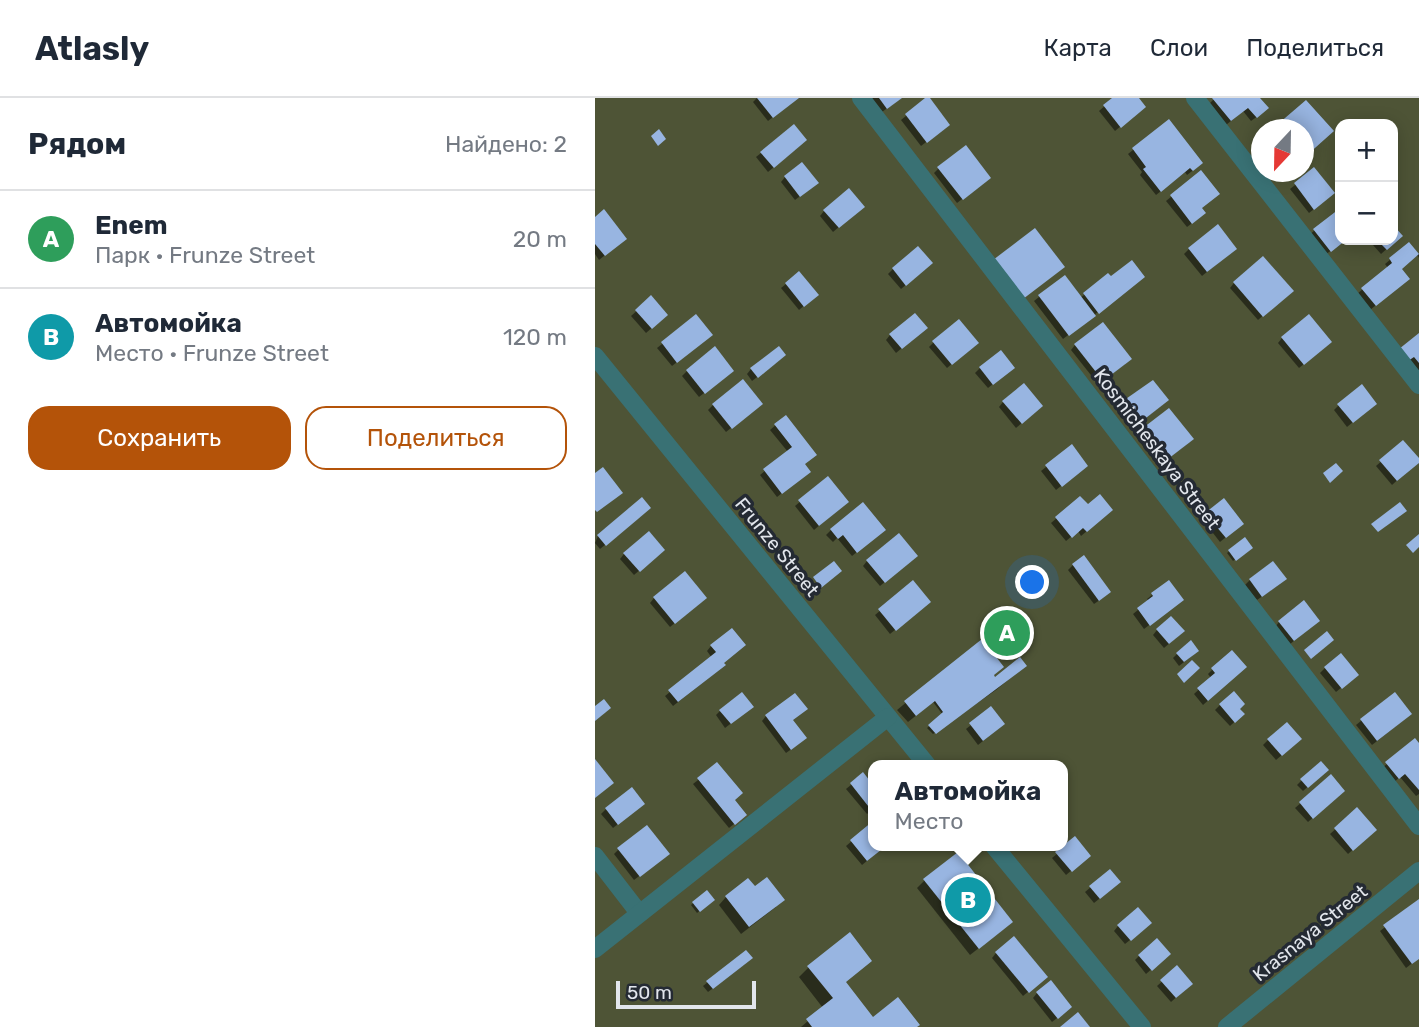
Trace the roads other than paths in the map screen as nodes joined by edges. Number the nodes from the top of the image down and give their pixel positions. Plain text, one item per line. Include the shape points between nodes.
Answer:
1 (861, 98) edge
2 (1195, 98) edge
3 (595, 355) edge
4 (1419, 385) edge
5 (888, 718) junction
6 (923, 760) edge
7 (1419, 826) edge
8 (997, 851) edge
9 (595, 856) edge
10 (1419, 871) edge
11 (639, 913) junction
12 (595, 949) edge
13 (1142, 1027) edge
14 (1227, 1027) edge

1 - 7 street, Kosmicheskaya Street
2 - 4 street
3 - 5 street, Frunze Street
5 - 6 street, Frunze Street
5 - 11 street
8 - 13 street
9 - 11 street
10 - 14 street, Krasnaya Street
11 - 12 street

